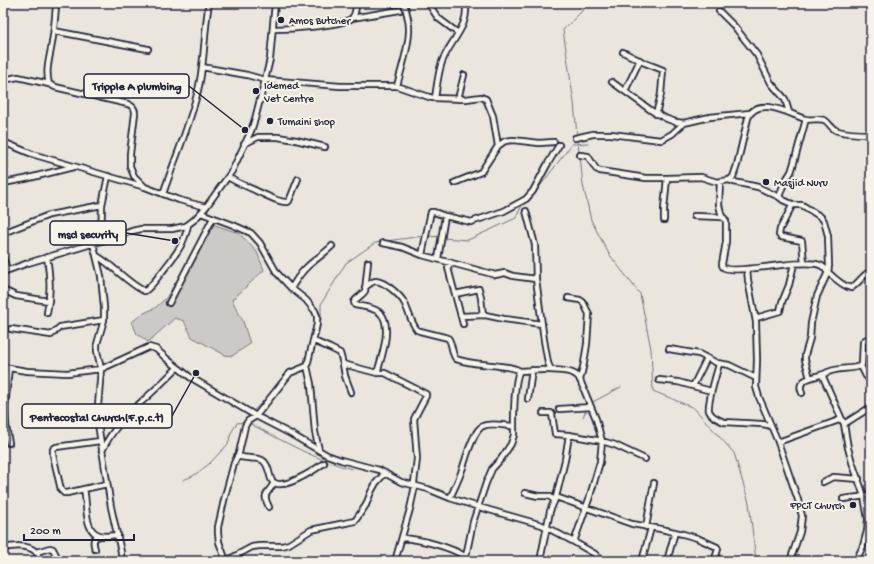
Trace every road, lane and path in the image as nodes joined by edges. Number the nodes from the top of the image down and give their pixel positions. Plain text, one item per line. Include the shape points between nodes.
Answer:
1 (209, 3) edge
2 (275, 3) edge
3 (356, 3) edge
4 (404, 3) edge
5 (428, 3) edge
6 (465, 3) edge
7 (56, 4) edge
8 (400, 10) dead end
9 (719, 10) dead end
10 (352, 18) junction
11 (273, 29) junction
12 (54, 31) junction
13 (458, 33) junction
14 (148, 49) dead end
15 (623, 52) dead end
16 (640, 60) junction
17 (202, 67) junction
18 (464, 74) dead end
19 (3, 80) edge
20 (265, 80) junction
21 (612, 82) dead end
22 (49, 84) junction
23 (397, 86) junction
24 (625, 91) junction
25 (435, 98) junction
26 (458, 99) junction
27 (789, 112) junction
28 (750, 113) junction
29 (656, 114) junction
30 (806, 119) junction
31 (684, 123) junction
32 (871, 134) edge
33 (575, 138) dead end
34 (3, 140) edge
35 (244, 144) junction
36 (498, 146) junction
37 (326, 147) dead end
38 (580, 155) dead end
39 (75, 166) junction
40 (108, 176) junction
41 (228, 177) junction
42 (667, 178) junction
43 (298, 179) dead end
44 (729, 180) junction
45 (720, 182) junction
46 (3, 183) edge
47 (454, 183) dead end
48 (145, 187) junction
49 (163, 194) junction
50 (778, 197) junction
51 (792, 204) junction
52 (102, 205) junction
53 (206, 207) junction
54 (526, 210) dead end
55 (201, 213) junction
56 (445, 216) junction
57 (694, 216) dead end
58 (722, 217) junction
59 (213, 218) junction
60 (664, 220) dead end
61 (188, 226) junction
62 (3, 233) edge
63 (101, 241) junction
64 (93, 243) junction
65 (383, 243) dead end
66 (332, 246) dead end
67 (422, 255) junction
68 (97, 256) junction
69 (3, 257) edge
70 (47, 257) junction
71 (438, 259) junction
72 (368, 262) dead end
73 (450, 262) junction
74 (794, 264) junction
75 (804, 264) junction
76 (747, 269) junction
77 (5, 271) edge
78 (828, 272) junction
79 (871, 273) edge
80 (536, 279) junction
81 (366, 287) junction
82 (291, 288) junction
83 (3, 290) edge
84 (455, 294) junction
85 (568, 298) dead end
86 (49, 301) junction
87 (169, 303) dead end
88 (47, 314) dead end
89 (483, 315) junction
90 (461, 316) junction
91 (756, 318) junction
92 (104, 320) junction
93 (462, 324) dead end
94 (542, 324) junction
95 (10, 329) dead end
96 (871, 337) edge
97 (314, 342) junction
98 (669, 349) dead end
99 (707, 358) junction
100 (343, 364) junction
101 (719, 364) junction
102 (307, 366) junction
103 (861, 366) junction
104 (3, 367) edge
105 (9, 368) junction
106 (177, 368) junction
107 (101, 369) junction
108 (532, 370) junction
109 (551, 370) junction
110 (520, 371) junction
111 (377, 373) junction
112 (824, 374) junction
113 (756, 378) junction
114 (810, 378) junction
115 (580, 380) junction
116 (659, 380) dead end
117 (871, 381) edge
118 (693, 386) junction
119 (351, 392) dead end
120 (712, 392) junction
121 (802, 393) dead end
122 (528, 399) dead end
123 (591, 407) junction
124 (871, 407) edge
125 (559, 409) dead end
126 (543, 413) dead end
127 (256, 416) junction
128 (842, 419) junction
129 (844, 424) junction
130 (514, 426) junction
131 (772, 427) junction
132 (569, 435) junction
133 (100, 441) junction
134 (602, 441) junction
135 (778, 442) junction
136 (9, 443) dead end
137 (319, 450) junction
138 (102, 451) junction
139 (237, 456) junction
140 (645, 459) dead end
141 (324, 463) dead end
142 (385, 473) junction
143 (858, 479) junction
144 (823, 482) dead end
145 (274, 483) junction
146 (654, 483) dead end
147 (107, 484) junction
148 (415, 486) junction
149 (84, 489) junction
150 (525, 493) dead end
151 (871, 494) edge
152 (864, 496) junction
153 (450, 498) junction
154 (555, 498) junction
155 (843, 499) dead end
156 (269, 507) dead end
157 (478, 507) junction
158 (586, 507) junction
159 (869, 526) edge
160 (649, 527) junction
161 (547, 528) junction
162 (675, 532) junction
163 (118, 535) junction
164 (101, 536) junction
165 (402, 538) junction
166 (574, 542) junction
167 (3, 548) edge
168 (95, 549) dead end
169 (38, 558) edge
170 (466, 559) edge
171 (59, 561) edge
172 (121, 561) edge
173 (226, 561) edge
174 (395, 561) edge
175 (540, 561) edge
176 (602, 561) edge
177 (642, 561) edge
178 (667, 561) edge
179 (716, 561) edge
180 (790, 561) edge
181 (856, 561) edge

1 - 17 street
2 - 11 street
3 - 10 street via 356,12
4 - 23 street via 409,33
5 - 13 street via 438,18
6 - 13 street via 466,15
7 - 12 street
8 - 10 street
9 - 27 street via 757,55 771,83 785,99
10 - 11 street via 322,26
11 - 20 street
12 - 14 street
12 - 22 street via 48,68
13 - 25 street via 443,60
15 - 16 street
16 - 24 street
16 - 29 street via 663,70
17 - 20 street
17 - 49 street via 191,113
18 - 26 street
19 - 22 street via 18,78
20 - 23 street via 340,86
20 - 35 street via 255,119
21 - 24 street
22 - 48 street via 133,106 135,113 130,166 134,176
23 - 25 street
24 - 29 street
25 - 26 street
26 - 36 street via 486,99 493,116
27 - 28 street via 771,107 757,108
27 - 30 street
28 - 31 street via 710,117
28 - 44 street via 737,165 733,177
29 - 31 street via 672,122
30 - 32 street via 824,120 833,129 841,132
30 - 50 street via 791,172
31 - 33 street via 661,140 611,134
34 - 39 street via 32,154
35 - 37 street via 258,137 278,137
35 - 41 street
36 - 47 street via 481,172
36 - 56 street via 508,140 556,144 533,191 526,199 504,211 473,222
38 - 42 street via 587,155 600,171
39 - 40 street
39 - 46 street
40 - 48 street
40 - 52 street
41 - 43 street via 286,203
41 - 53 street
42 - 45 street via 701,177
42 - 60 street
44 - 45 street
44 - 50 street via 758,187
45 - 58 street via 719,205
48 - 49 street
49 - 53 street
50 - 51 street
51 - 75 street via 779,234 781,237 802,241
51 - 78 street via 802,205 824,221 828,238
52 - 62 street via 49,215
52 - 63 street
53 - 55 street
54 - 80 street via 536,249
55 - 59 street
55 - 61 street
56 - 67 street via 431,213
56 - 71 street
57 - 58 street
58 - 76 street via 726,221 726,242 722,264 725,268
59 - 82 street via 251,233 260,243 277,273
59 - 87 street
61 - 63 street via 141,229
61 - 68 street via 179,250 146,291 133,285
63 - 64 street
64 - 68 street
64 - 70 street
65 - 67 street
66 - 82 street via 308,266
67 - 71 street
68 - 92 street
69 - 77 street
70 - 77 street
70 - 86 street via 50,278
71 - 73 street
72 - 81 street
73 - 80 street via 495,275 504,273
73 - 84 street via 448,268
74 - 75 street
74 - 76 street
74 - 91 street via 790,285 780,311
75 - 78 street via 815,263
76 - 91 street
78 - 79 street via 851,288 864,275
78 - 114 street via 816,296 805,355
80 - 94 street
81 - 110 street via 376,281 391,288 403,301 417,330 448,338 456,359
81 - 111 street via 354,304 381,313 386,324 386,338
82 - 97 street via 306,300 317,314
83 - 86 street via 16,296
84 - 89 street via 479,290
84 - 90 street
85 - 115 street via 583,302 589,314 587,344
86 - 88 street
89 - 90 street
89 - 94 street
90 - 93 street
91 - 113 street
92 - 95 street via 60,327 51,335
92 - 107 street via 97,351
94 - 109 street
96 - 103 street via 863,342
97 - 100 street via 341,354
97 - 102 street
98 - 99 street
99 - 101 street
99 - 118 street
100 - 111 street
100 - 119 street via 344,376
101 - 113 street via 729,365
101 - 120 street
102 - 127 street via 290,373
102 - 137 street
103 - 112 street
103 - 117 street
104 - 105 street
105 - 107 street via 67,373
105 - 136 street via 5,413
106 - 107 street via 149,346
106 - 127 street
106 - 138 street via 122,420 108,438
107 - 133 street via 98,414
108 - 109 street
108 - 110 street
108 - 122 street
109 - 115 street via 574,374
110 - 130 street via 517,375
111 - 148 street via 385,373 426,394 414,419 417,459
112 - 114 street
112 - 128 street via 823,377
113 - 131 street via 758,394
114 - 121 street via 800,385
115 - 123 street
116 - 118 street
118 - 120 street
120 - 131 street via 709,410 720,420
123 - 125 street
123 - 134 street
124 - 129 street
126 - 132 street via 552,414 555,434
127 - 137 street
127 - 139 street via 244,426
128 - 129 street
128 - 135 street
129 - 143 street
130 - 153 street via 490,424 479,428
130 - 157 street via 513,440 492,469
131 - 135 street
132 - 134 street
132 - 154 street
133 - 138 street
133 - 149 street via 53,449 61,490 67,493
134 - 140 street
134 - 158 street via 600,462
135 - 180 street via 802,516 800,532
137 - 142 street via 327,455
138 - 147 street
139 - 145 street via 264,461
139 - 173 street via 218,527
141 - 145 street via 295,480
142 - 148 street
142 - 173 street via 376,483 355,521 311,530 282,546 252,547
143 - 144 street via 833,478
143 - 152 street
145 - 156 street via 265,496
146 - 160 street
147 - 149 street
147 - 163 street
148 - 153 street
148 - 165 street
149 - 164 street via 90,528
150 - 154 street
151 - 152 street
152 - 155 street
152 - 159 street
153 - 157 street
154 - 158 street
154 - 161 street
157 - 161 street
157 - 170 street
158 - 160 street via 632,524
158 - 166 street
159 - 181 street
160 - 162 street
160 - 177 street
161 - 166 street
161 - 175 street
162 - 178 street
162 - 179 street via 718,547
163 - 164 street
163 - 172 street
164 - 168 street via 94,539
165 - 170 street via 442,547 460,553
165 - 174 street
166 - 176 street
167 - 169 street via 24,547 32,550
169 - 171 street via 48,548 53,549

